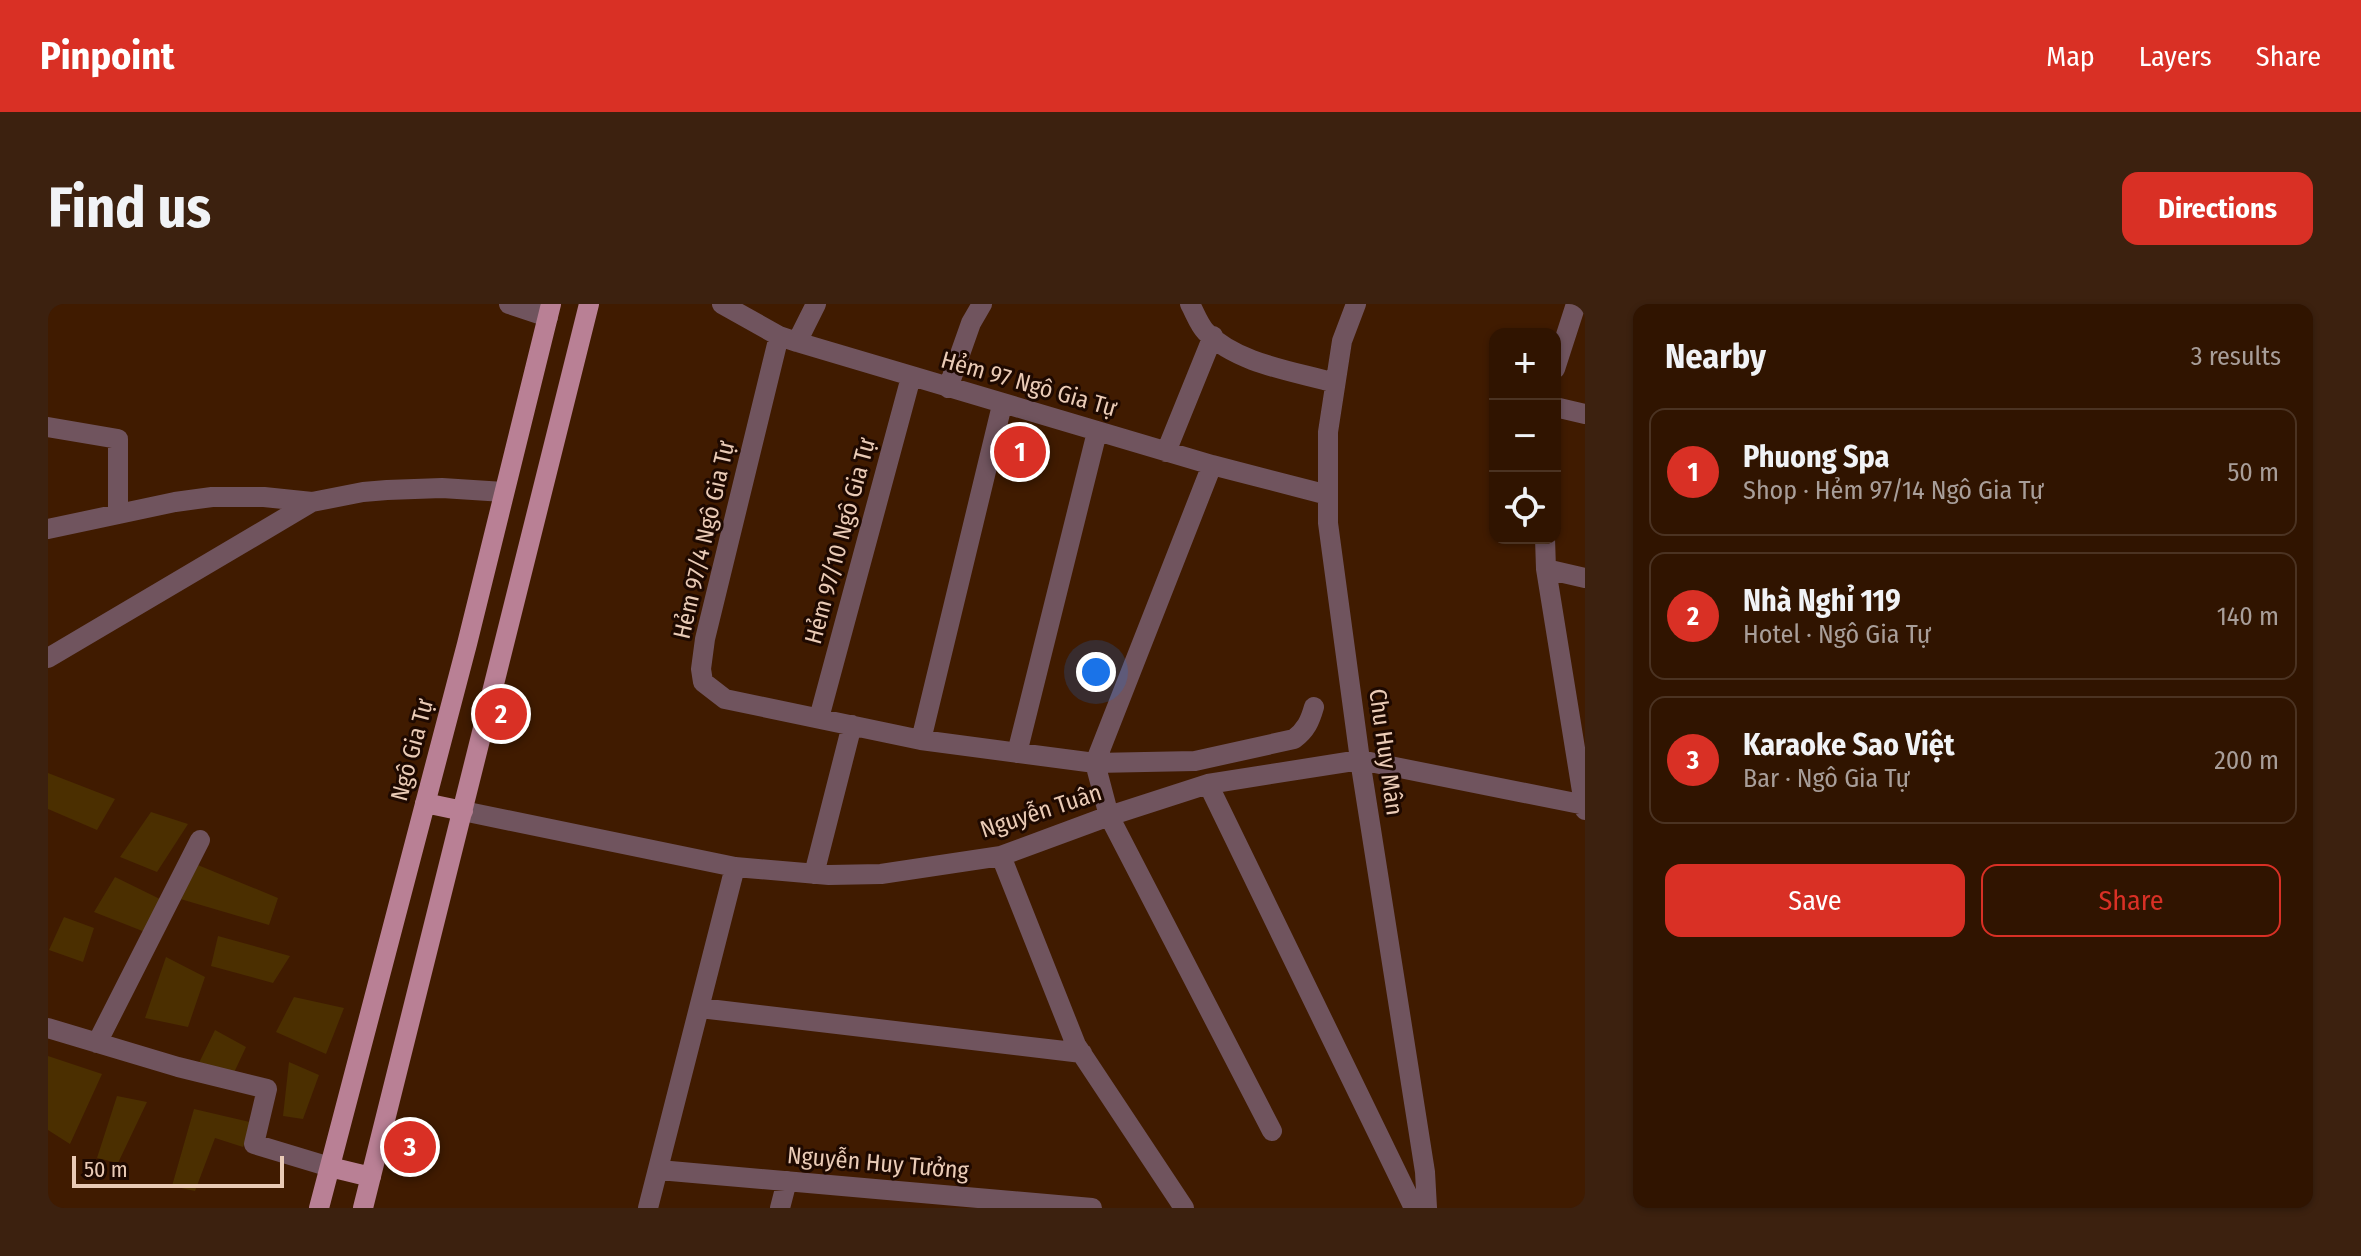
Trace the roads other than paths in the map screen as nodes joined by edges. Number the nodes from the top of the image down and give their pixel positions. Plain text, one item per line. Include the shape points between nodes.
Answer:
1 (509, 304) edge
2 (589, 304) edge
3 (722, 304) edge
4 (816, 304) edge
5 (982, 304) edge
6 (1190, 304) edge
7 (1356, 304) edge
8 (1576, 304) edge
9 (549, 311) edge
10 (1213, 336) junction
11 (788, 339) junction
12 (1561, 350) edge
13 (911, 377) junction
14 (1335, 383) junction
15 (948, 388) junction
16 (1002, 405) junction
17 (1561, 408) edge
18 (1585, 414) edge
19 (48, 427) edge
20 (1097, 432) junction
21 (1166, 452) junction
22 (1212, 465) junction
23 (504, 492) junction
24 (1328, 495) junction
25 (312, 502) junction
26 (539, 502) junction
27 (118, 514) junction
28 (48, 529) edge
29 (1545, 544) edge
30 (1546, 569) junction
31 (1585, 578) edge
32 (48, 658) edge
33 (1314, 707) dead end
34 (819, 718) junction
35 (852, 725) junction
36 (921, 740) junction
37 (1017, 753) junction
38 (1360, 760) junction
39 (1095, 763) junction
40 (1208, 784) junction
41 (425, 803) junction
42 (1585, 806) edge
43 (463, 811) junction
44 (1109, 816) junction
45 (200, 840) dead end
46 (1001, 856) junction
47 (735, 867) junction
48 (814, 874) junction
49 (700, 1008) junction
50 (48, 1028) edge
51 (97, 1043) junction
52 (1082, 1053) junction
53 (1272, 1131) dead end
54 (330, 1167) junction
55 (659, 1170) junction
56 (371, 1177) junction
57 (787, 1181) junction
58 (319, 1208) edge
59 (363, 1208) edge
60 (648, 1208) edge
61 (780, 1208) edge
62 (1092, 1208) edge
63 (1184, 1208) edge
64 (1414, 1208) edge
65 (1427, 1208) edge

1 - 9 street
2 - 26 main road
3 - 11 street, Hẻm 97 Ngô Gia Tự
4 - 11 street, Hẻm 97/4 Ngô Gia Tự
5 - 15 street
6 - 10 street via 1204,331
7 - 14 street, Chu Huy Mân via 1342,341
8 - 12 street
9 - 23 main road, Ngô Gia Tự
10 - 14 street via 1261,363
10 - 21 street
11 - 13 street, Hẻm 97 Ngô Gia Tự
11 - 34 street, Hẻm 97/4 Ngô Gia Tự via 701,669 703,682 725,699
13 - 15 street, Hẻm 97 Ngô Gia Tự
13 - 34 street, Hẻm 97/10 Ngô Gia Tự
14 - 24 street, Chu Huy Mân
15 - 16 street, Hẻm 97 Ngô Gia Tự
16 - 20 street, Hẻm 97 Ngô Gia Tự
16 - 36 street
17 - 18 street
19 - 27 street via 118,439
20 - 21 street, Hẻm 97 Ngô Gia Tự
20 - 37 street
21 - 22 street, Hẻm 97 Ngô Gia Tự
22 - 24 street, Hẻm 97 Ngô Gia Tự
22 - 39 street
23 - 25 street via 387,490
23 - 26 main road
23 - 41 main road, Ngô Gia Tự
24 - 38 street, Chu Huy Mân
25 - 27 street via 212,497
25 - 32 street
26 - 43 main road
27 - 28 street
29 - 30 street
30 - 31 street
30 - 42 street
33 - 39 street, Hẻm 97/4 Ngô Gia Tự via 1304,731 1294,739 1195,761
34 - 35 street, Hẻm 97/4 Ngô Gia Tự
35 - 36 street, Hẻm 97/4 Ngô Gia Tự
35 - 48 street
36 - 37 street, Hẻm 97/4 Ngô Gia Tự
37 - 39 street, Hẻm 97/4 Ngô Gia Tự
38 - 40 street, Nguyễn Tuân
38 - 42 street, Nguyễn Tuân
38 - 65 street, Chu Huy Mân
39 - 44 street
40 - 44 street, Nguyễn Tuân
40 - 64 street
41 - 43 main road
41 - 54 main road, Ngô Gia Tự
43 - 47 street, Nguyễn Tuân
43 - 56 main road
44 - 46 street, Nguyễn Tuân
44 - 53 street
45 - 51 street
46 - 48 street, Nguyễn Tuân via 881,874
46 - 52 street
47 - 48 street, Nguyễn Tuân
47 - 49 street
49 - 52 street
49 - 55 street
50 - 51 street
51 - 54 street via 267,1089 254,1144
52 - 63 street
54 - 56 main road
54 - 58 main road, Ngô Gia Tự
55 - 57 street, Nguyễn Huy Tưởng
55 - 60 street
56 - 59 main road
57 - 61 street
57 - 62 street, Nguyễn Huy Tưởng

